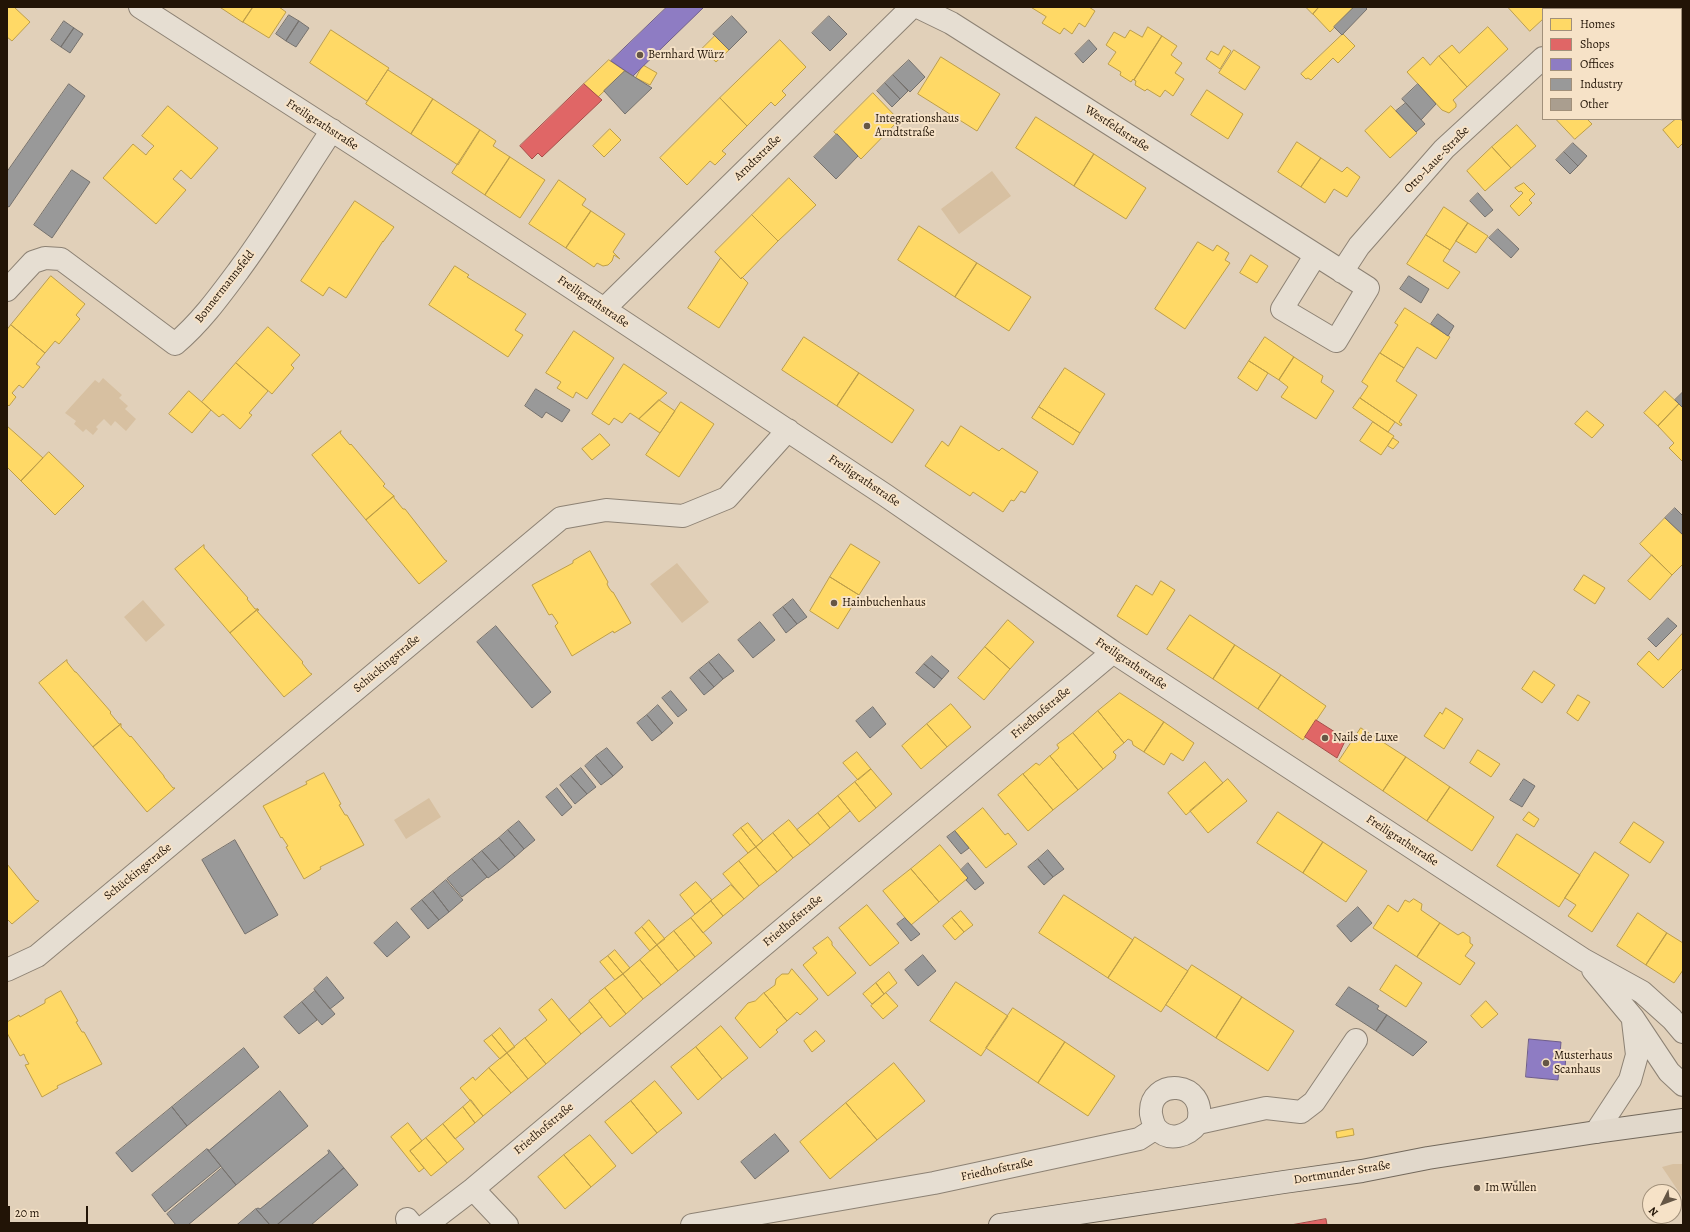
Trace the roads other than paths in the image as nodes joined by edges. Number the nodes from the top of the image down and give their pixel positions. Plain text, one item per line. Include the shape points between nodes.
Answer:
1 (140, 7) edge
2 (912, 7) edge
3 (918, 7) edge
4 (1542, 59) edge
5 (332, 130) junction
6 (1315, 256) junction
7 (1342, 272) junction
8 (7, 290) edge
9 (604, 309) junction
10 (788, 430) junction
11 (1113, 652) junction
12 (1584, 960) junction
13 (7, 970) edge
14 (1633, 1018) junction
15 (1683, 1032) edge
16 (1356, 1040) dead end
17 (1683, 1085) edge
18 (1683, 1120) edge
19 (1198, 1123) junction
20 (1156, 1128) junction
21 (1596, 1132) junction
22 (473, 1189) junction
23 (415, 1223) edge
24 (508, 1225) edge
25 (692, 1225) edge
26 (1000, 1225) edge

1 - 5 street, Freiligrathstraße
2 - 9 street, Arndtstraße
3 - 6 street, Westfeldstraße via 951,23
4 - 7 street, Otto-Laue-Straße via 1444,149 1359,246
5 - 8 street, Bonnermannsfeld via 257,245 212,308 175,344 61,259 45,258 32,262
5 - 9 street, Freiligrathstraße
6 - 7 street
6 - 7 street via 1282,309 1336,341 1368,288
9 - 10 street, Freiligrathstraße
10 - 11 street, Freiligrathstraße
10 - 13 street, Schückingstraße via 727,498 682,516 606,510 562,518 37,956
11 - 12 street, Freiligrathstraße
11 - 22 street, Friedhofstraße
12 - 14 street, Freiligrathstraße
12 - 15 street, Freiligrathstraße via 1642,992
14 - 17 street, Freiligrathstraße via 1669,1072
14 - 21 street via 1637,1055 1630,1080
16 - 19 street via 1314,1102 1301,1112 1266,1108
18 - 21 main road, Dortmunder Straße
19 - 20 street via 1192,1131 1183,1136 1173,1137
19 - 20 street via 1199,1105 1195,1097 1184,1089 1170,1088 1161,1092 1154,1100 1151,1114
20 - 25 street, Friedhofstraße via 1139,1140 934,1183
21 - 26 main road, Dortmunder Straße via 1362,1171
22 - 23 street, Friedhofstraße
22 - 24 street

